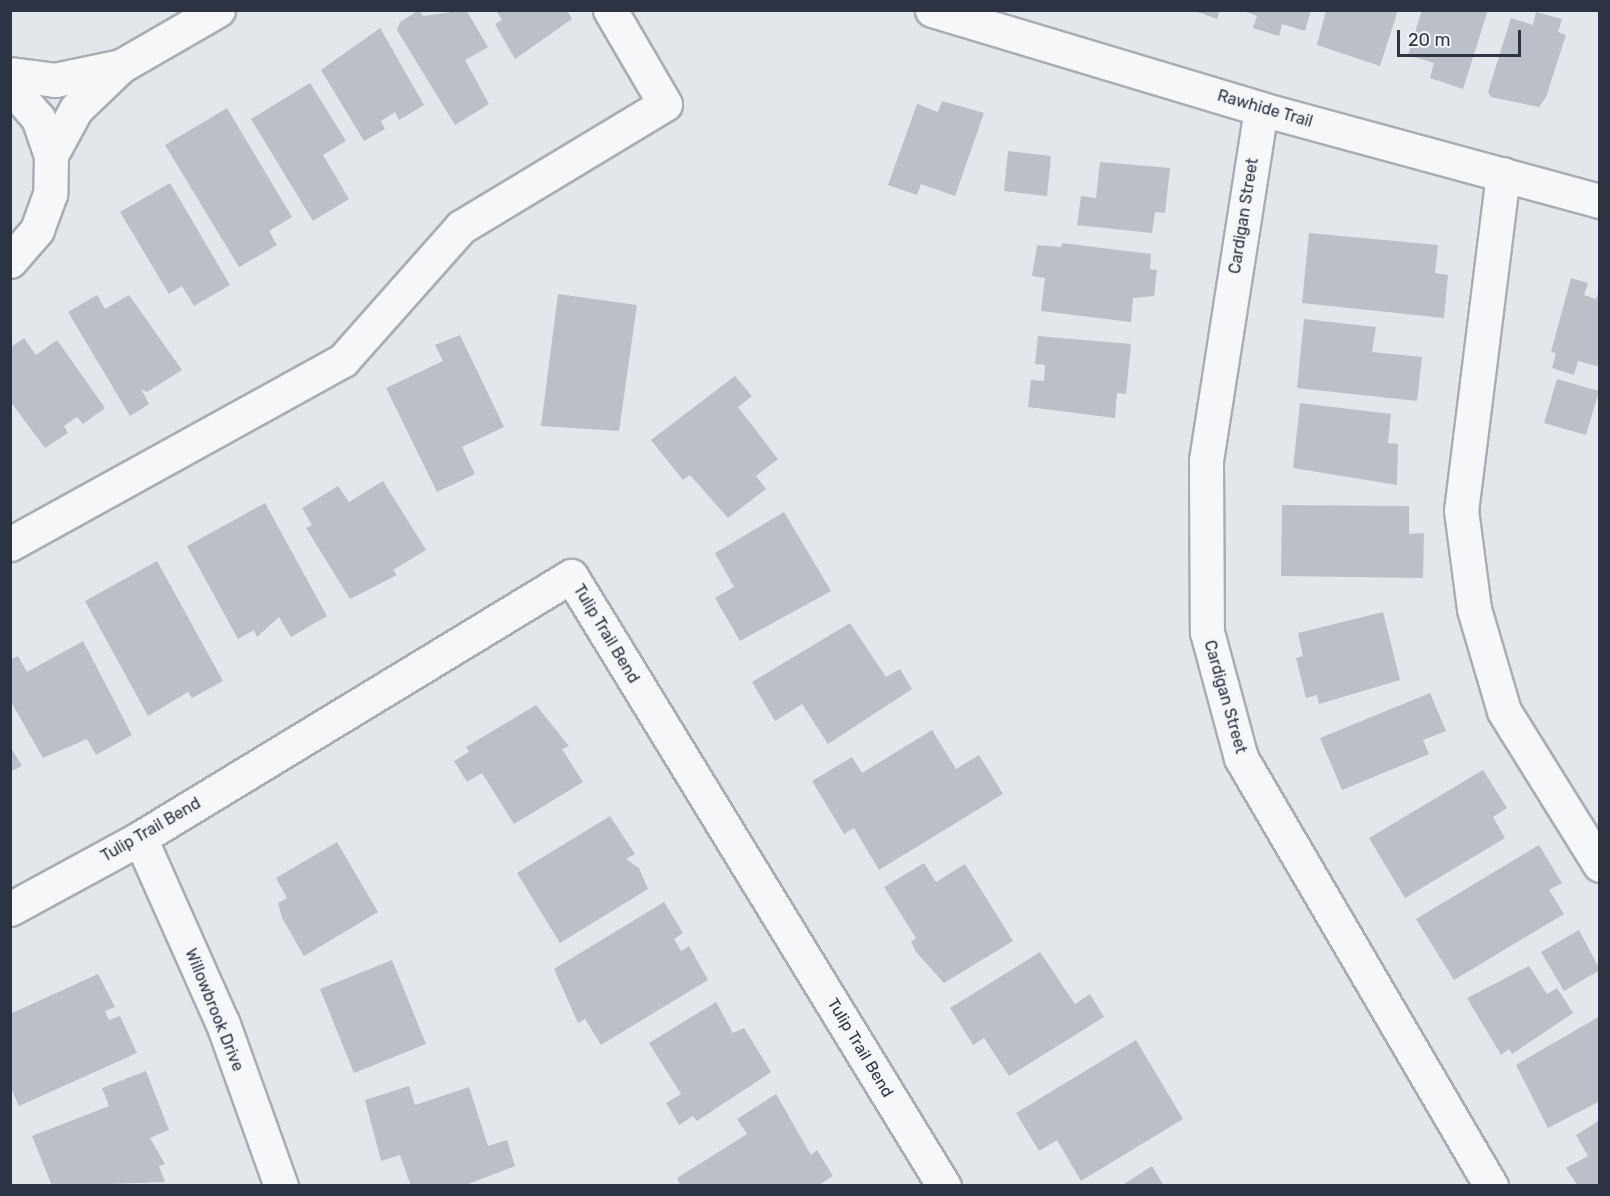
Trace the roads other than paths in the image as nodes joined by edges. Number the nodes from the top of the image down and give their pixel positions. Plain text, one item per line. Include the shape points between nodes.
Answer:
1 (218, 10) edge
2 (610, 10) edge
3 (932, 10) edge
4 (122, 66) junction
5 (10, 74) edge
6 (10, 86) edge
7 (1261, 109) junction
8 (51, 154) junction
9 (1503, 174) junction
10 (1597, 191) edge
11 (10, 261) edge
12 (10, 544) edge
13 (140, 838) junction
14 (1599, 866) edge
15 (10, 909) edge
16 (281, 1185) edge
17 (944, 1185) edge
18 (1491, 1185) edge

1 - 4 street
2 - 12 street via 665,104 461,227 343,360
3 - 7 street, Rawhide Trail
4 - 5 street via 55,80
4 - 8 street via 76,109
6 - 8 street via 38,118
7 - 9 street, Rawhide Trail
7 - 18 street, Cardigan Street via 1206,461 1207,632 1241,758
8 - 11 street via 51,194 38,230
9 - 10 street, Rawhide Trail
9 - 14 street via 1461,510 1474,609 1504,711
13 - 15 street, Tulip Trail Bend
13 - 16 street, Willowbrook Drive via 223,1024
13 - 17 street, Tulip Trail Bend via 571,576

